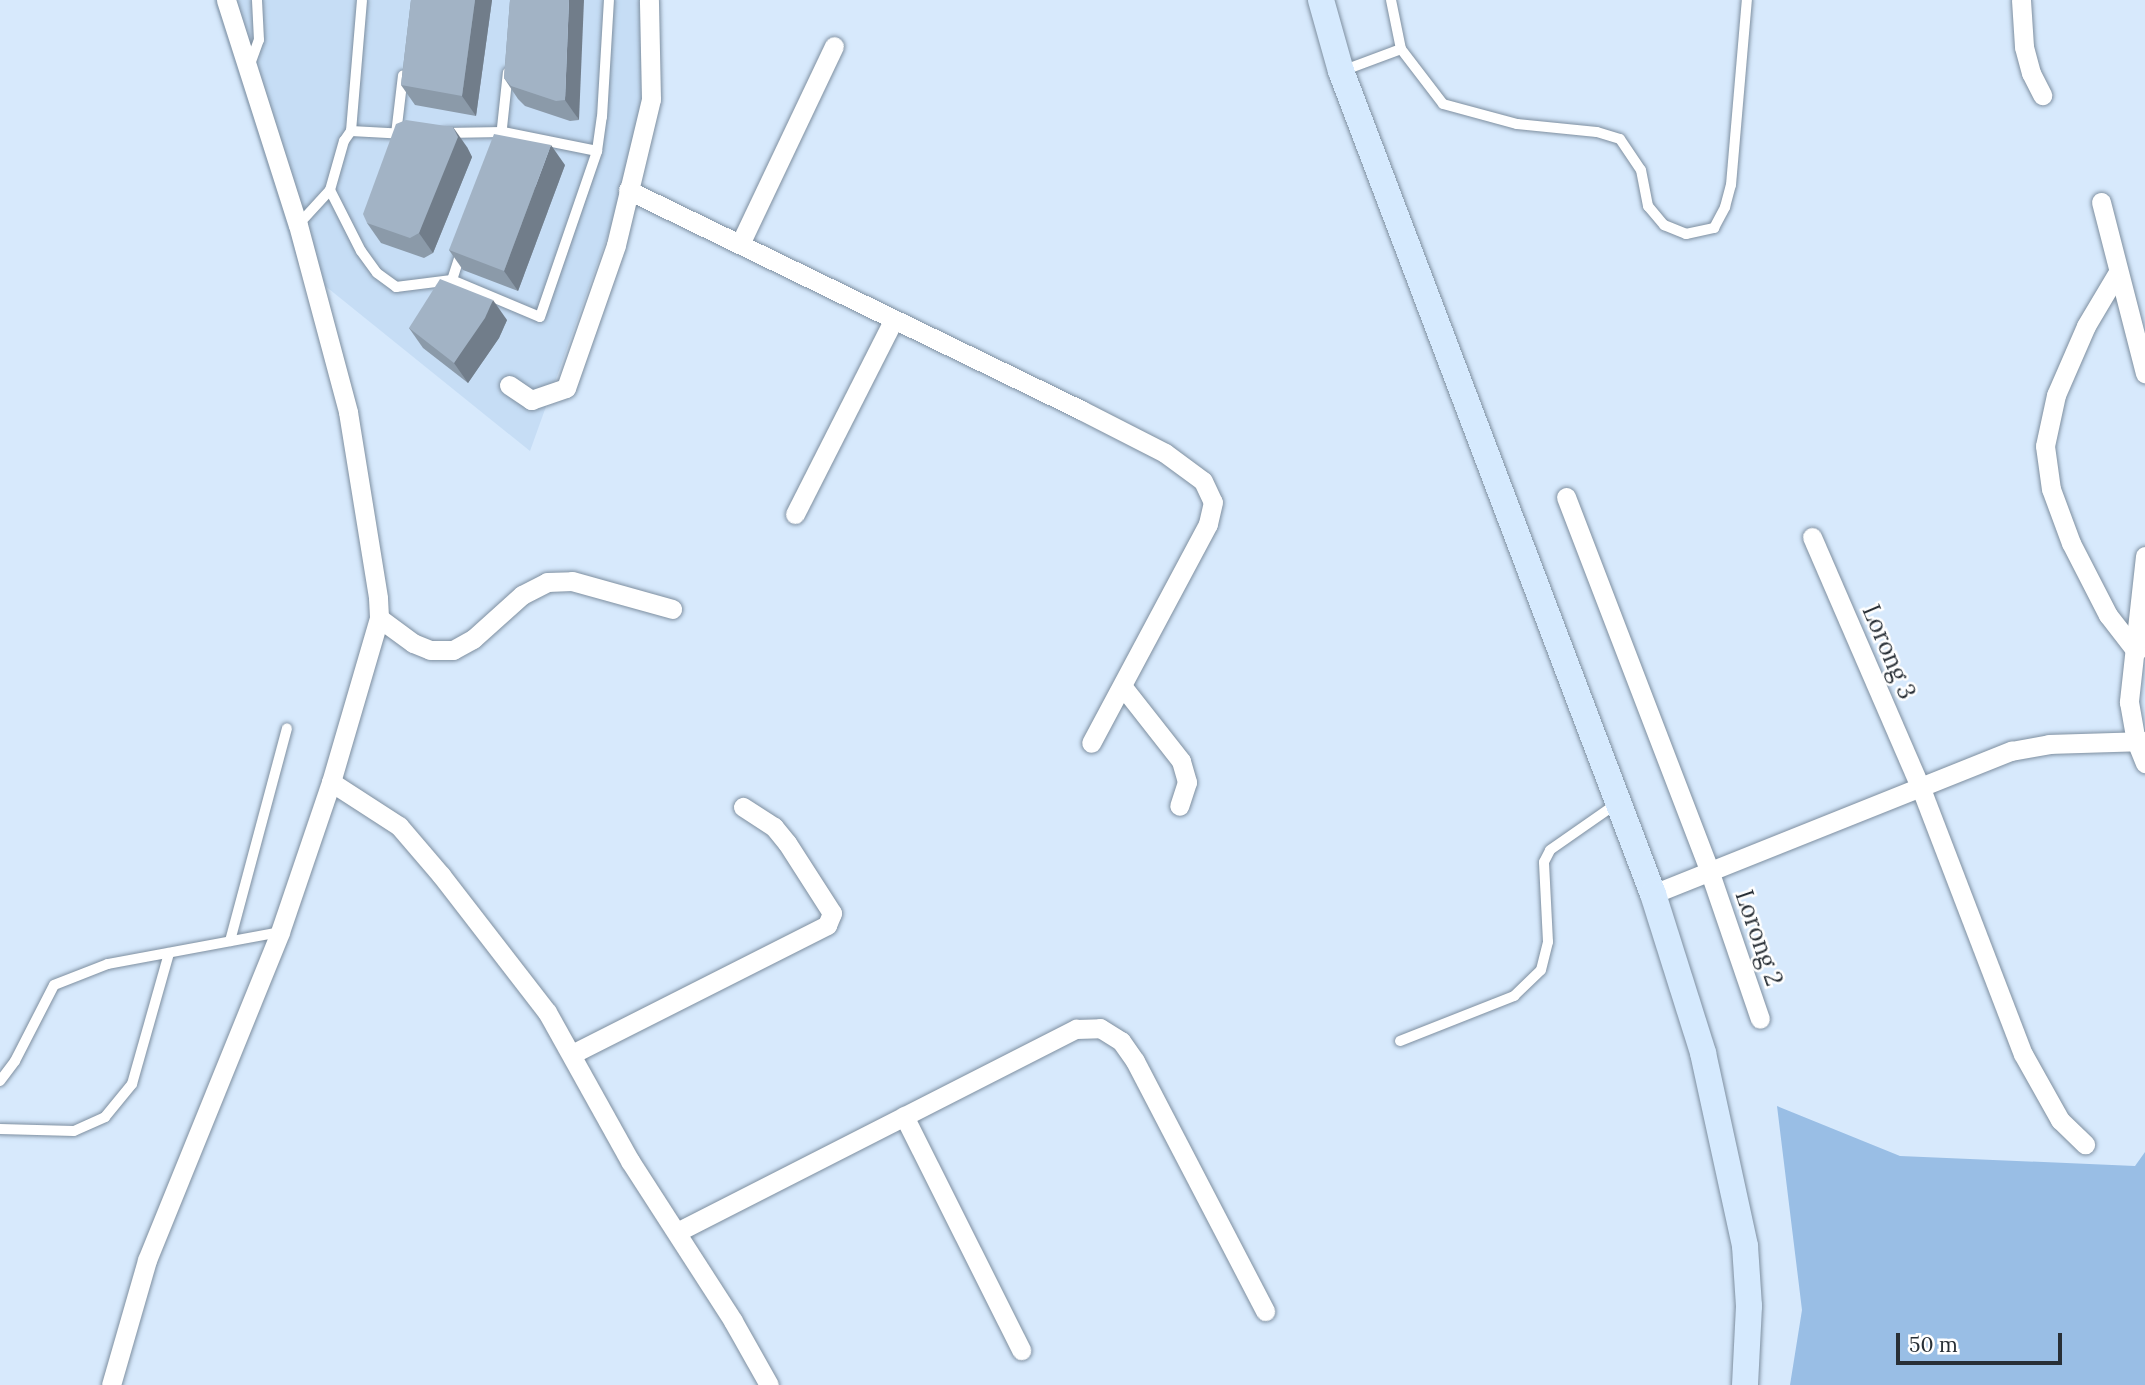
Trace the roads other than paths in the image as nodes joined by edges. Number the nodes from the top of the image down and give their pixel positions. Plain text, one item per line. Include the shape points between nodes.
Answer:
1 (226, 0) edge
2 (257, 0) edge
3 (362, 0) edge
4 (609, 0) edge
5 (649, 0) edge
6 (1321, 0) edge
7 (1391, 0) edge
8 (1747, 0) edge
9 (2021, 0) edge
10 (834, 46) dead end
11 (1401, 49) junction
12 (509, 66) edge
13 (404, 67) edge
14 (247, 71) junction
15 (1342, 71) junction
16 (2042, 95) dead end
17 (351, 131) junction
18 (503, 132) junction
19 (396, 134) junction
20 (415, 134) edge
21 (428, 134) edge
22 (498, 144) edge
23 (597, 151) junction
24 (330, 190) junction
25 (628, 190) junction
26 (2101, 202) dead end
27 (298, 225) junction
28 (464, 243) edge
29 (740, 244) junction
30 (2118, 272) junction
31 (452, 279) junction
32 (893, 321) junction
33 (2145, 373) edge
34 (509, 385) dead end
35 (1566, 496) dead end
36 (795, 514) dead end
37 (1812, 537) dead end
38 (2145, 556) edge
39 (672, 609) dead end
40 (379, 618) junction
41 (2136, 651) junction
42 (1123, 687) junction
43 (287, 728) dead end
44 (2140, 741) edge
45 (1091, 743) dead end
46 (2145, 763) edge
47 (331, 782) junction
48 (1920, 786) junction
49 (1618, 803) junction
50 (1179, 806) dead end
51 (743, 807) dead end
52 (1710, 873) junction
53 (1653, 894) junction
54 (280, 932) junction
55 (230, 941) junction
56 (169, 953) junction
57 (1760, 1018) dead end
58 (1400, 1041) dead end
59 (572, 1054) junction
60 (0, 1081) edge
61 (904, 1116) junction
62 (0, 1129) edge
63 (2085, 1144) dead end
64 (677, 1233) junction
65 (1265, 1311) dead end
66 (1021, 1350) dead end
67 (111, 1385) edge
68 (769, 1385) edge
69 (1745, 1385) edge

1 - 14 street
2 - 14 lane via 260,40
3 - 17 lane
4 - 23 lane
5 - 25 street via 651,99
6 - 15 street
7 - 11 lane
8 - 11 lane via 1731,185 1714,228 1686,234 1664,225 1648,206 1641,170 1620,139 1597,132 1517,124 1443,104
9 - 16 street via 2024,47
10 - 29 street
11 - 15 lane
12 - 18 lane
13 - 19 lane
14 - 27 street
15 - 49 street
17 - 19 lane
17 - 24 lane
18 - 21 lane
18 - 22 lane
18 - 23 lane
19 - 20 lane
23 - 31 lane via 540,317
24 - 27 lane
24 - 31 lane via 377,274 396,287
25 - 29 street
25 - 34 street via 616,245 566,388 531,400
26 - 30 street
27 - 40 street via 348,412
28 - 31 lane
29 - 32 street
30 - 33 street
30 - 41 street via 2086,326 2056,395 2045,446 2050,489 2071,543 2108,615
32 - 36 street
32 - 42 street via 1164,453 1211,491 1208,524
35 - 52 street, Lorong 2
37 - 48 street, Lorong 3
38 - 41 street
39 - 40 street via 572,581 547,582 522,595 473,639 453,650 430,650 413,643
40 - 47 street
41 - 44 street via 2129,702
42 - 45 street
42 - 50 street via 1181,761 1187,782
43 - 55 lane
44 - 46 street
44 - 48 street via 2049,744 2011,751
47 - 54 street
47 - 59 street via 399,826 547,1012
48 - 52 street
48 - 63 street, Lorong 3 via 2023,1054 2060,1120
49 - 53 street
49 - 58 lane via 1550,850 1544,862 1548,942 1541,970 1514,996
51 - 59 street via 774,827 787,844 832,913 827,926
52 - 53 street
52 - 57 street, Lorong 2
53 - 69 street via 1703,1054 1745,1246 1749,1306
54 - 55 lane
54 - 67 street via 147,1260
55 - 56 lane
56 - 60 lane via 108,964 54,985
56 - 62 lane via 132,1084 104,1117 74,1131
59 - 64 street via 630,1161
61 - 64 street
61 - 65 street via 1076,1029 1100,1028 1121,1041 1135,1061
61 - 66 street
64 - 68 street

